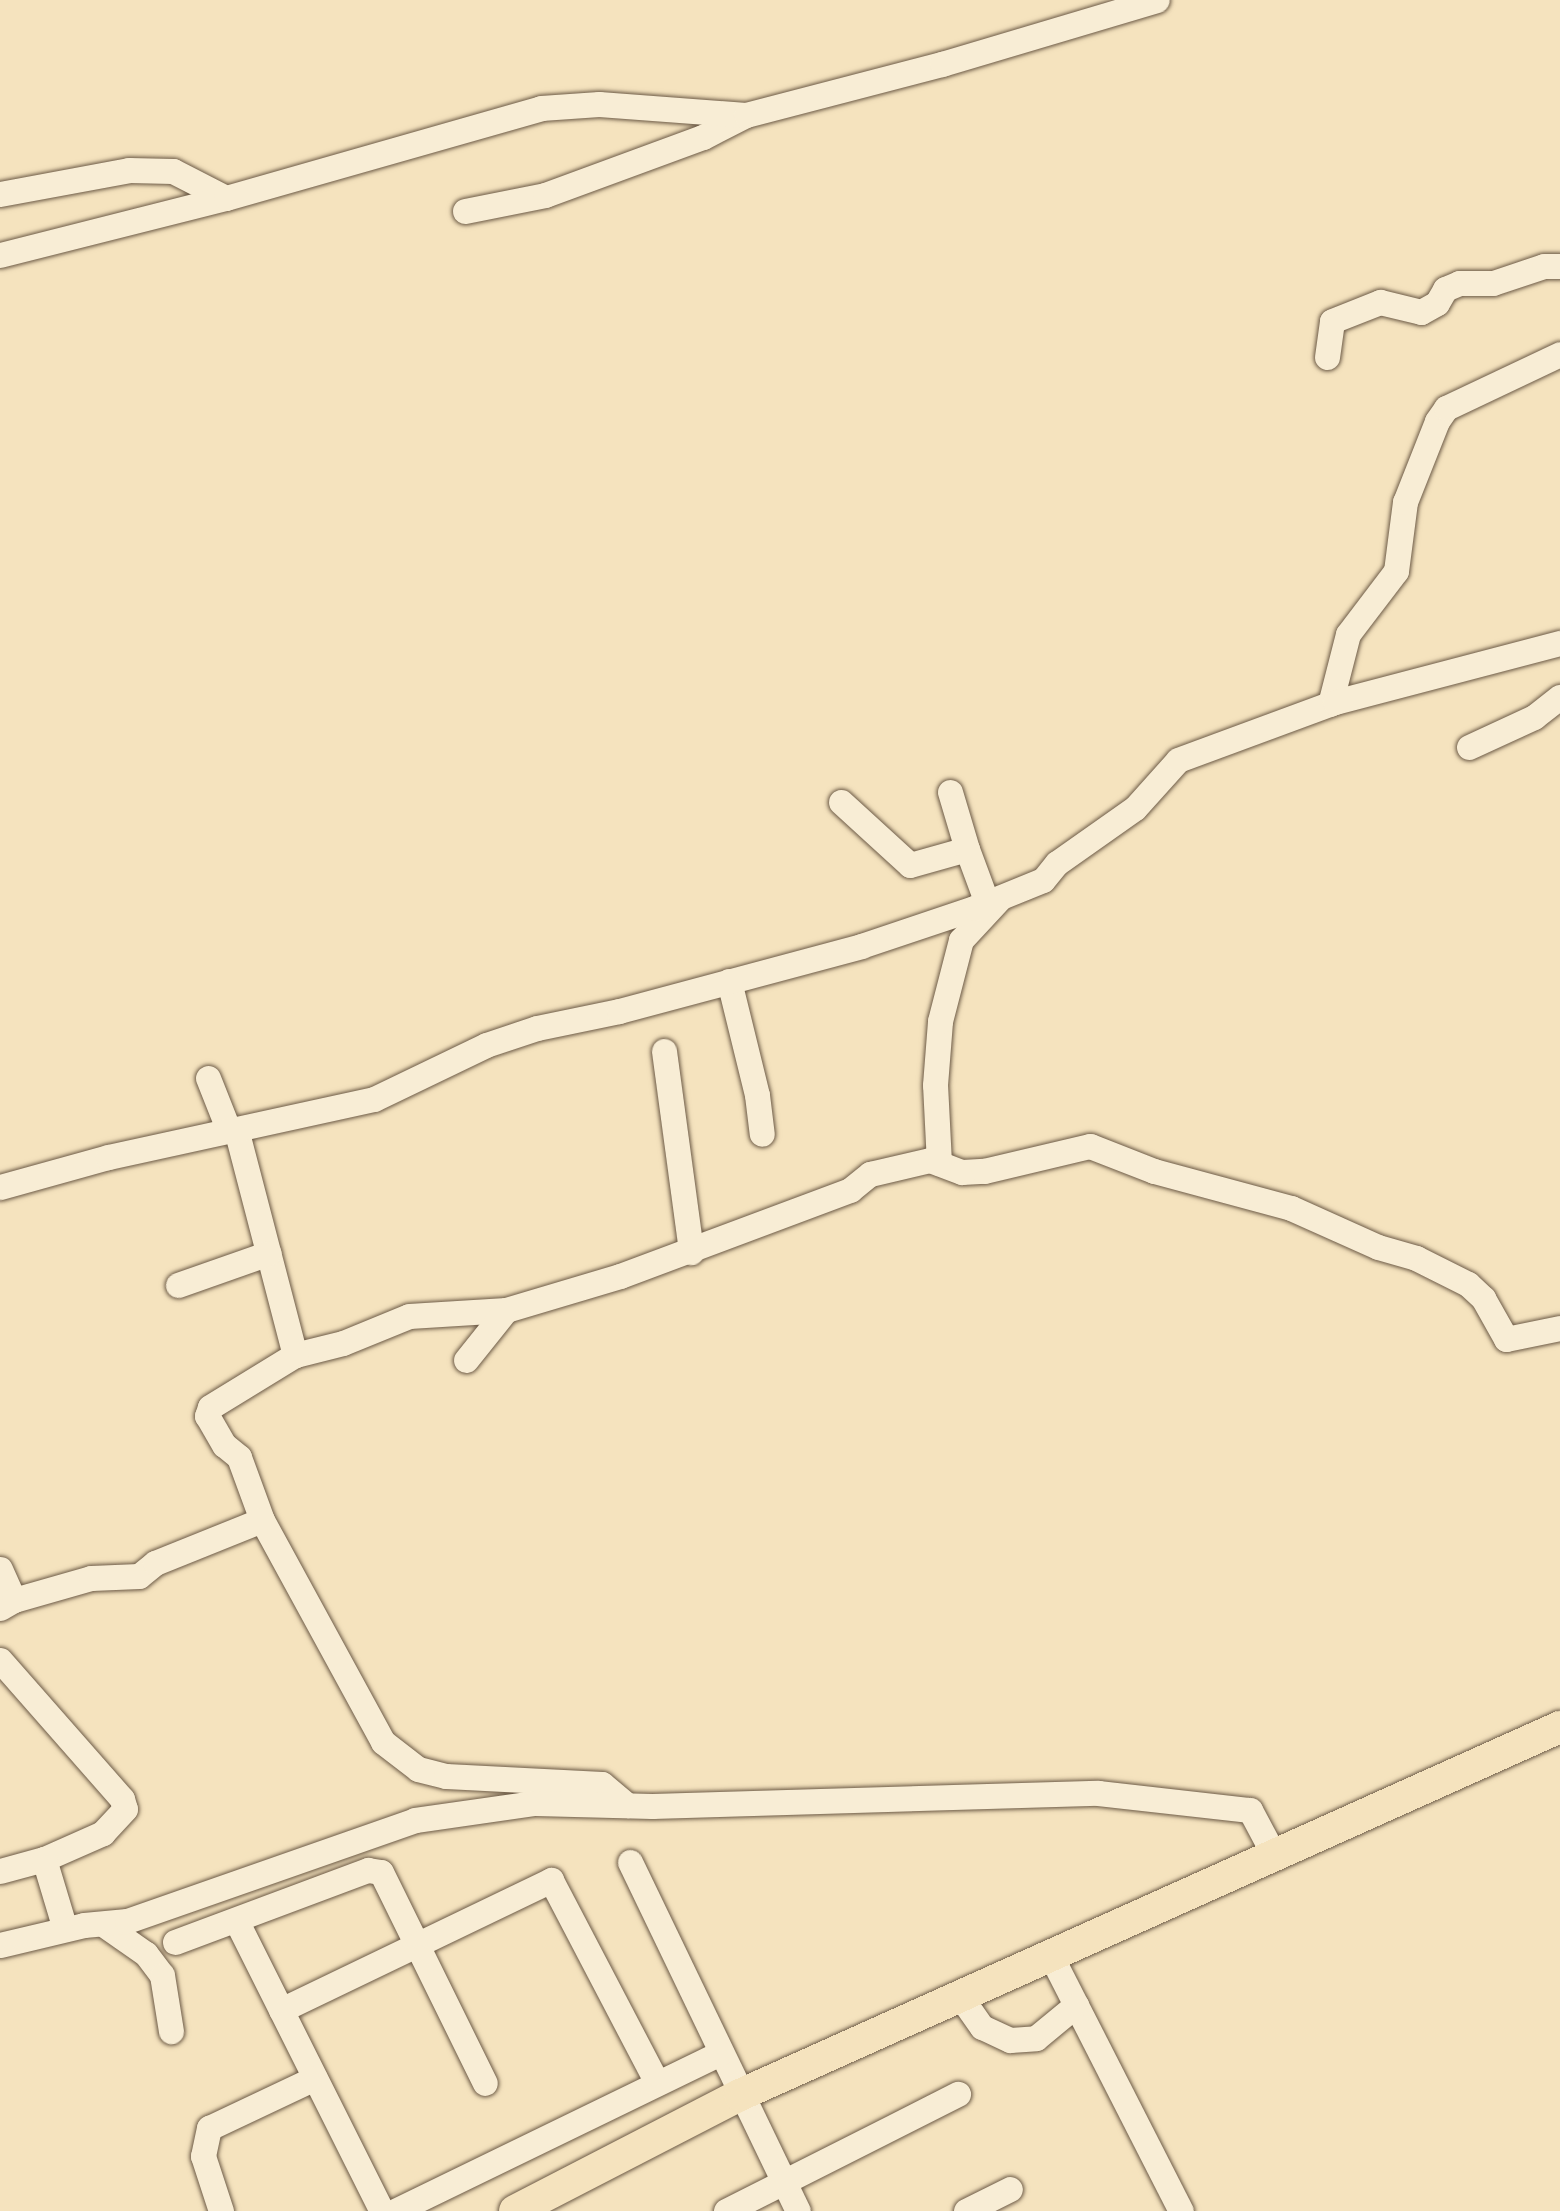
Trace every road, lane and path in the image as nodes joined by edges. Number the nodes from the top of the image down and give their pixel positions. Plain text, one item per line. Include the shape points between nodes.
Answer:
1 (1157, 0) edge
2 (746, 115) junction
3 (0, 194) edge
4 (226, 198) junction
5 (465, 211) dead end
6 (0, 255) edge
7 (1560, 266) edge
8 (1560, 354) edge
9 (1326, 357) dead end
10 (1560, 643) edge
11 (1560, 697) edge
12 (1330, 704) junction
13 (1469, 747) dead end
14 (950, 792) dead end
15 (841, 802) dead end
16 (968, 849) junction
17 (993, 901) junction
18 (729, 981) junction
19 (664, 1052) dead end
20 (208, 1078) dead end
21 (232, 1130) junction
22 (762, 1134) dead end
23 (939, 1163) junction
24 (0, 1187) edge
25 (691, 1252) junction
26 (269, 1253) junction
27 (178, 1285) dead end
28 (506, 1310) junction
29 (1560, 1328) edge
30 (295, 1356) junction
31 (466, 1360) dead end
32 (262, 1520) junction
33 (0, 1569) edge
34 (7, 1604) edge
35 (0, 1660) edge
36 (1560, 1726) edge
37 (627, 1804) junction
38 (1274, 1855) junction
39 (44, 1859) junction
40 (630, 1862) dead end
41 (0, 1872) edge
42 (236, 1920) junction
43 (103, 1924) junction
44 (65, 1929) junction
45 (175, 1942) dead end
46 (0, 1945) edge
47 (416, 1945) junction
48 (1051, 1956) junction
49 (960, 1996) junction
50 (1076, 2005) junction
51 (281, 2010) junction
52 (171, 2031) dead end
53 (720, 2052) junction
54 (315, 2078) junction
55 (484, 2083) dead end
56 (657, 2083) junction
57 (958, 2094) dead end
58 (740, 2095) junction
59 (784, 2182) junction
60 (1010, 2189) dead end
61 (221, 2211) edge
62 (382, 2211) edge
63 (395, 2211) edge
64 (514, 2211) edge
65 (726, 2211) edge
66 (798, 2211) edge
67 (966, 2211) edge
68 (1181, 2211) edge

1 - 2 street
2 - 4 street via 599,104 541,108
2 - 5 street via 544,194
3 - 4 street via 128,170 173,171
4 - 6 street
7 - 9 street via 1493,283 1459,283 1422,312 1380,302 1332,321
8 - 12 street via 1446,408 1405,502 1396,571 1348,634
10 - 12 street
11 - 13 street via 1534,717
12 - 17 street via 1178,760 1135,808 1043,880
14 - 16 street
15 - 16 street via 910,865
16 - 17 street
17 - 18 street
17 - 23 street via 961,940 940,1021
18 - 21 street via 486,1045 374,1099
18 - 22 street
19 - 25 street
20 - 21 street
21 - 24 street
21 - 26 street
23 - 25 street via 870,1174 850,1190
23 - 29 street via 984,1171 1090,1146 1154,1172 1292,1208 1416,1258 1468,1284 1506,1339
25 - 28 street
26 - 27 street
26 - 30 street
28 - 30 street via 409,1316
28 - 31 street
30 - 32 street via 210,1407 206,1416 239,1457
32 - 34 street via 139,1576 91,1578
32 - 37 street via 383,1742 418,1769 602,1784
33 - 34 street
35 - 39 street via 125,1809 103,1833
36 - 38 main road
37 - 38 street via 1098,1793 1250,1810
37 - 43 street via 535,1803 415,1820
38 - 48 main road
39 - 41 street
39 - 44 street
40 - 53 street
42 - 45 street
42 - 47 street via 375,1870
42 - 51 street
43 - 44 street
43 - 52 street via 146,1954 162,1975
44 - 46 street
47 - 51 street
47 - 55 street
47 - 56 street via 551,1880
48 - 49 main road
48 - 50 street
49 - 50 street via 982,2027 1010,2040 1036,2038
49 - 58 main road
50 - 68 street
51 - 54 street
53 - 56 street
53 - 58 street
54 - 61 street via 209,2128 202,2156
54 - 62 street
56 - 63 street
57 - 59 street
58 - 59 street
58 - 64 main road
59 - 65 street
59 - 66 street
60 - 67 street

